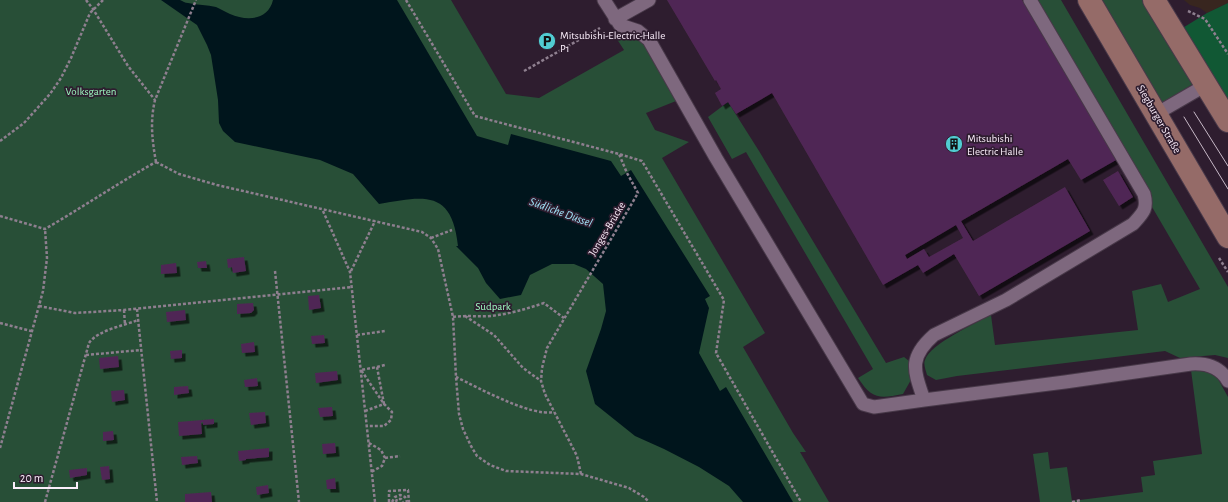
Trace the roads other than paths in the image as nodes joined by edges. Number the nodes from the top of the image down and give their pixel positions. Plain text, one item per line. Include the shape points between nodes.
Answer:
1 (604, 0) edge
2 (649, 0) edge
3 (1030, 0) edge
4 (1090, 0) edge
5 (1154, 0) edge
6 (615, 19) junction
7 (1206, 85) junction
8 (1156, 114) junction
9 (1228, 120) edge
10 (1228, 237) edge
11 (1228, 381) edge
12 (924, 400) junction

1 - 6 lane
2 - 6 lane
3 - 12 lane via 1147,203 1143,213 1133,224 1006,300 934,335 918,352 915,362
4 - 8 main road, Siegburger Straße
5 - 7 main road
6 - 12 lane via 649,40 716,158 863,404 874,407
7 - 8 lane
7 - 9 main road
8 - 10 main road, Siegburger Straße
11 - 12 lane via 1212,366 1201,363

